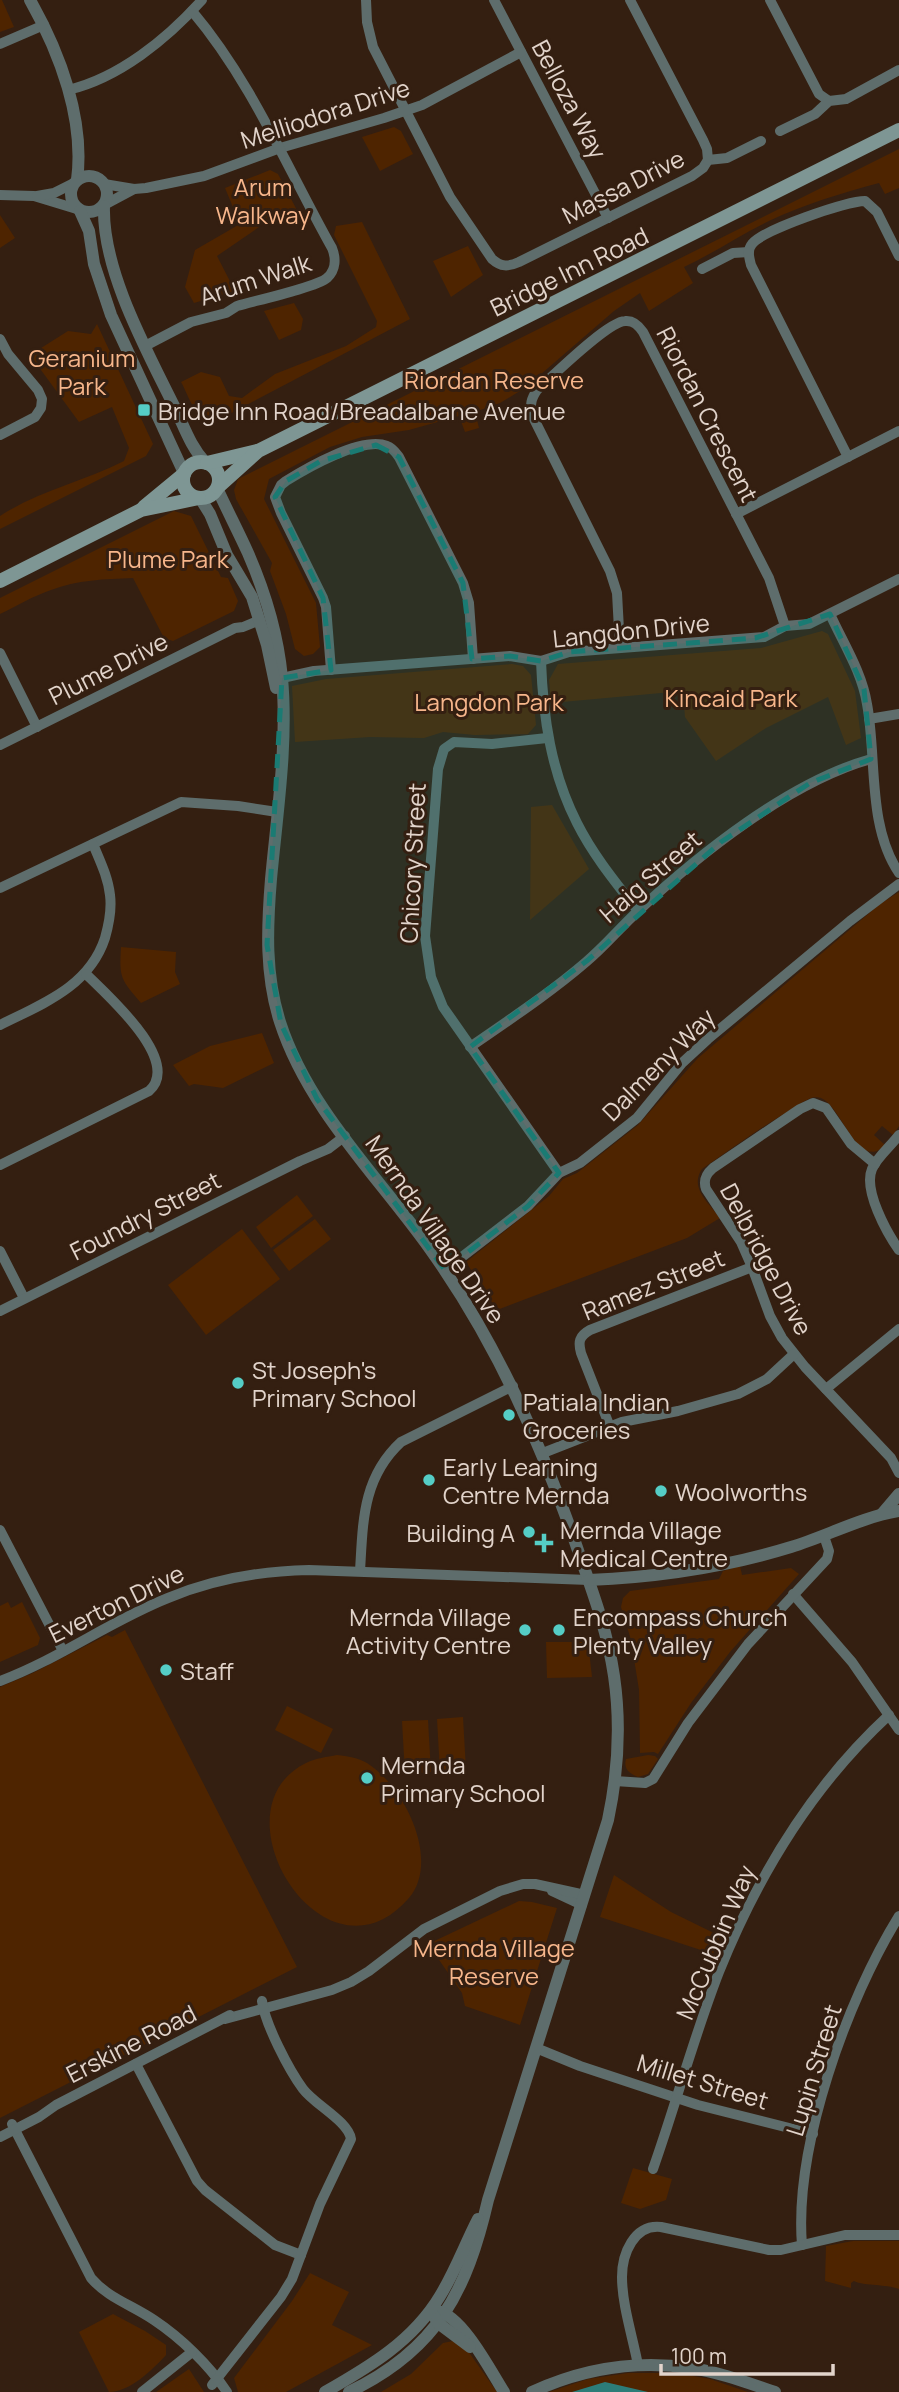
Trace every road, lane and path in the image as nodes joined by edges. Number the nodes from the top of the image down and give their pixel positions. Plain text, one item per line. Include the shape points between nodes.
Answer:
1 (30, 0) edge
2 (202, 0) edge
3 (366, 0) edge
4 (494, 0) edge
5 (630, 0) edge
6 (769, 0) edge
7 (192, 11) junction
8 (44, 25) junction
9 (0, 44) edge
10 (521, 52) junction
11 (899, 70) edge
12 (68, 90) junction
13 (829, 101) junction
14 (405, 111) junction
15 (899, 130) edge
16 (780, 131) dead end
17 (761, 141) dead end
18 (79, 147) junction
19 (280, 148) junction
20 (708, 160) junction
21 (76, 182) junction
22 (103, 182) junction
23 (134, 189) junction
24 (0, 195) edge
25 (34, 196) junction
26 (104, 205) junction
27 (80, 211) junction
28 (608, 218) junction
29 (749, 252) junction
30 (899, 256) edge
31 (702, 269) dead end
32 (0, 339) edge
33 (145, 346) junction
34 (899, 431) edge
35 (0, 435) edge
36 (258, 451) junction
37 (848, 457) junction
38 (206, 463) junction
39 (184, 473) junction
40 (218, 487) junction
41 (199, 498) junction
42 (141, 510) junction
43 (736, 513) junction
44 (899, 579) edge
45 (0, 580) edge
46 (262, 614) junction
47 (830, 614) junction
48 (785, 626) junction
49 (620, 648) junction
50 (0, 653) edge
51 (472, 659) junction
52 (541, 661) junction
53 (331, 670) junction
54 (279, 674) junction
55 (899, 714) edge
56 (869, 719) junction
57 (37, 727) junction
58 (547, 738) junction
59 (0, 745) edge
60 (871, 759) junction
61 (277, 809) junction
62 (93, 844) junction
63 (899, 873) edge
64 (899, 884) edge
65 (0, 888) edge
66 (638, 911) junction
67 (86, 974) junction
68 (0, 1025) edge
69 (470, 1047) junction
70 (343, 1133) junction
71 (899, 1135) edge
72 (874, 1164) junction
73 (0, 1165) edge
74 (559, 1174) junction
75 (899, 1250) edge
76 (0, 1251) edge
77 (752, 1266) junction
78 (445, 1270) junction
79 (24, 1298) junction
80 (0, 1311) edge
81 (899, 1329) edge
82 (794, 1354) junction
83 (513, 1385) junction
84 (826, 1390) junction
85 (610, 1427) junction
86 (543, 1453) junction
87 (895, 1460) edge
88 (899, 1473) edge
89 (899, 1494) edge
90 (899, 1511) edge
91 (882, 1514) junction
92 (1, 1532) edge
93 (824, 1536) junction
94 (360, 1571) junction
95 (589, 1580) junction
96 (793, 1594) junction
97 (63, 1651) junction
98 (0, 1681) edge
99 (889, 1716) junction
100 (899, 1730) edge
101 (615, 1781) junction
102 (584, 1900) junction
103 (899, 1916) edge
104 (262, 2004) junction
105 (535, 2051) junction
106 (136, 2064) junction
107 (677, 2098) junction
108 (13, 2127) junction
109 (0, 2130) edge
110 (813, 2134) junction
111 (0, 2137) edge
112 (653, 2169) dead end
113 (488, 2200) junction
114 (899, 2235) edge
115 (802, 2245) junction
116 (301, 2255) junction
117 (430, 2309) junction
118 (442, 2318) junction
119 (192, 2352) junction
120 (638, 2365) junction
121 (216, 2385) edge
122 (142, 2392) edge
123 (228, 2392) edge
124 (325, 2392) edge
125 (349, 2392) edge
126 (504, 2392) edge
127 (532, 2392) edge
128 (775, 2392) edge

1 - 8 street
2 - 7 street
3 - 14 street via 373,47
4 - 10 street, Belloza Way
5 - 20 street via 703,139
6 - 13 street via 819,94
7 - 12 street via 105,77
7 - 19 street, Arum Walk via 224,52
8 - 9 street
8 - 12 street
10 - 14 street, Melliodora Drive
10 - 28 street, Belloza Way
11 - 13 street via 846,99
12 - 18 street
13 - 16 street via 815,114
14 - 19 street, Melliodora Drive
14 - 28 street, Massa Drive via 450,197 492,260 501,265 519,262
15 - 36 main road, Bridge Inn Road
17 - 20 street, Massa Drive via 727,158
18 - 21 street
18 - 22 street
19 - 23 street, Melliodora Drive via 204,176
19 - 33 street, Arum Walk via 335,254 331,273 323,281 191,322
20 - 28 street, Massa Drive via 692,176
21 - 22 street via 92,176
21 - 25 street
21 - 27 street via 70,195
22 - 23 street, Melliodora Drive
22 - 26 street
23 - 26 street, Melliodora Drive
24 - 25 street
25 - 27 street
26 - 27 street via 93,212
26 - 33 street via 110,252
27 - 39 street via 111,315
29 - 30 street via 752,243 771,231 865,201 877,212
29 - 31 street via 733,253
29 - 37 street via 751,265
32 - 35 street via 42,399 35,417
33 - 38 street via 192,447
34 - 37 street
36 - 38 main road, Bridge Inn Road
36 - 40 main road, Bridge Inn Road
37 - 43 street
38 - 39 main road via 193,464
38 - 40 main road via 216,470
39 - 41 main road via 185,490
39 - 42 main road
40 - 41 main road via 210,496
40 - 46 street, Mernda Village Drive via 248,552
41 - 42 main road
41 - 46 street, Mernda Village Drive
42 - 45 main road
43 - 48 street, Riordan Crescent via 769,578
43 - 49 street, Riordan Crescent via 638,326 630,321 613,324 537,390 531,398 532,415 615,583
44 - 47 street, Langdon Drive
46 - 54 street, Mernda Village Drive
46 - 57 street, Plume Drive
47 - 48 street, Langdon Drive via 809,624
47 - 56 street via 864,689
48 - 49 street, Langdon Drive via 764,637
49 - 52 street, Langdon Drive via 569,652
50 - 57 street
51 - 52 street, Langdon Drive via 510,656
51 - 53 street, Langdon Drive
51 - 53 street via 469,603 463,583 399,457 386,446 376,445 321,461 286,481 275,497 326,607
52 - 58 street
53 - 54 street, Langdon Drive via 300,668
54 - 61 street, Mernda Village Drive via 283,722
55 - 56 street
56 - 60 street
57 - 59 street, Plume Drive
58 - 66 street via 577,824
58 - 69 street, Chicory Street via 492,744 454,742 440,756 425,936 436,992
60 - 63 street via 886,850
60 - 66 street, Haig Street via 833,772 767,809
61 - 62 street via 181,802
61 - 70 street, Mernda Village Drive via 268,924 271,986 298,1068
62 - 65 street
62 - 67 street via 107,881 110,914 102,945
64 - 74 street, Dalmeny Way via 708,1039 629,1124
66 - 69 street, Haig Street via 589,960
67 - 68 street via 63,992
67 - 73 street via 135,1023 159,1077 149,1091
69 - 74 street, Chicory Street
70 - 78 street, Mernda Village Drive
70 - 79 street, Foundry Street via 327,1149
71 - 72 street
72 - 75 street via 872,1194
72 - 77 street, Delbridge Drive via 851,1144 826,1108 813,1104 713,1168 705,1177 706,1189
74 - 78 street, Dalmeny Way via 533,1201
76 - 79 street
77 - 82 street, Delbridge Drive via 770,1316
77 - 85 street, Ramez Street via 582,1335 581,1353
78 - 83 street, Mernda Village Drive
79 - 80 street, Foundry Street
81 - 84 street
82 - 84 street, Delbridge Drive
82 - 85 street via 767,1379 738,1394
83 - 86 street, Mernda Village Drive
83 - 94 street via 391,1451 365,1506
84 - 87 street, Delbridge Drive
85 - 86 street
86 - 95 street, Mernda Village Drive
87 - 88 street, Delbridge Drive
89 - 91 street
90 - 91 street
91 - 93 street
92 - 97 street
93 - 95 street via 701,1569
93 - 96 street via 827,1559
94 - 95 street, Everton Drive
94 - 97 street, Everton Drive via 285,1570 228,1578 166,1598
95 - 101 street, Mernda Village Drive via 614,1679 618,1720
96 - 99 street via 852,1662
96 - 101 street via 708,1696 653,1779 645,1783
97 - 98 street, Everton Drive
99 - 100 street
99 - 107 street, McCubbin Way via 826,1782 770,1864 719,1973
101 - 102 street, Mernda Village Drive
102 - 104 street, Erskine Road via 523,1884 424,1929 351,1982
102 - 105 street, Mernda Village Drive
103 - 110 street, Lupin Street via 846,2023
104 - 106 street, Erskine Road via 236,2011
104 - 116 street via 303,2089 350,2134 350,2144
105 - 107 street, Millet Street
105 - 113 street, Mernda Village Drive
106 - 108 street, Erskine Road via 36,2111
106 - 116 street via 197,2181 275,2245
107 - 110 street, Millet Street
107 - 112 street, McCubbin Way
108 - 109 street, Erskine Road
108 - 111 street, Erskine Road
108 - 119 street via 91,2278 101,2290 169,2330
110 - 115 street, Lupin Street via 801,2207
113 - 117 street, Mernda Village Drive
113 - 118 street, Mernda Village Drive via 473,2256
114 - 115 street via 845,2235
115 - 120 street via 769,2250 661,2227 640,2231 632,2240 622,2273
116 - 121 street via 281,2297
117 - 118 street
117 - 124 street, Mernda Village Drive via 398,2345
118 - 125 street, Mernda Village Drive via 394,2367
118 - 126 street via 457,2322
119 - 121 street
119 - 122 street
120 - 127 street via 582,2373
120 - 128 street via 694,2368
121 - 123 street

